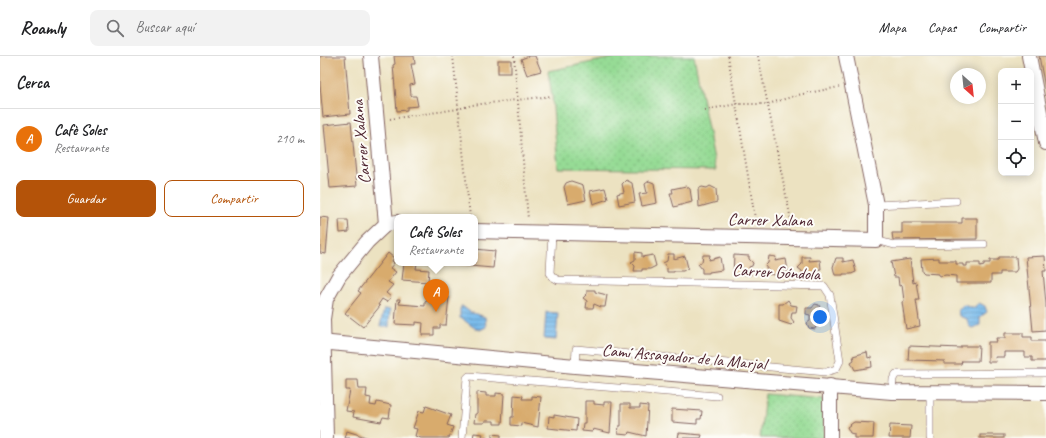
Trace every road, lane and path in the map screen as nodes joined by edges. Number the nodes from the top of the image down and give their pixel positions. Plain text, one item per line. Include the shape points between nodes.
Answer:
1 (371, 56) edge
2 (453, 56) edge
3 (514, 56) edge
4 (728, 56) edge
5 (758, 56) edge
6 (846, 56) edge
7 (1029, 56) edge
8 (851, 84) junction
9 (552, 96) dead end
10 (519, 99) junction
11 (737, 104) junction
12 (768, 104) junction
13 (458, 109) junction
14 (705, 110) dead end
15 (376, 121) junction
16 (1046, 143) edge
17 (956, 201) dead end
18 (876, 205) junction
19 (470, 214) edge
20 (392, 223) edge
21 (478, 231) edge
22 (530, 232) junction
23 (552, 233) junction
24 (758, 238) junction
25 (794, 238) junction
26 (876, 240) junction
27 (984, 244) dead end
28 (322, 342) edge
29 (575, 366) junction
30 (1046, 372) edge
31 (830, 386) junction
32 (892, 392) junction
33 (1046, 393) edge
34 (930, 394) junction
35 (716, 396) dead end
36 (326, 438) edge
37 (462, 438) edge
38 (830, 438) edge
39 (930, 438) edge

1 - 15 street, Carrer Xalana
2 - 13 path
3 - 10 path
4 - 11 path
5 - 12 path
6 - 8 street
7 - 16 street
8 - 12 path
8 - 18 street
9 - 10 path
10 - 13 path
10 - 22 path
11 - 12 path
11 - 14 path
11 - 24 path
12 - 25 path
13 - 15 path
13 - 19 path
15 - 20 street, Carrer Xalana
17 - 18 lane
18 - 26 street
20 - 28 street, Carrer Xalana via 350,260 330,289 324,309
21 - 22 street, Carrer Xalana
22 - 23 street, Carrer Xalana
23 - 24 street, Carrer Xalana
23 - 29 lane, Carrer Góndola via 550,273 558,280 824,286 830,295 840,361 836,369 826,372 576,349
24 - 25 street, Carrer Xalana
25 - 26 street, Carrer Xalana
26 - 27 lane via 894,245
28 - 29 street, Camí Assagador de la Marjal
28 - 36 street, Carrer Xalana
29 - 31 street, Camí Assagador de la Marjal
30 - 32 lane via 896,374
31 - 32 street, Camí Assagador de la Marjal
31 - 38 street
32 - 34 street, Camí Assagador de la Marjal
33 - 34 street, Camí Assagador de la Marjal
34 - 39 lane
35 - 37 lane via 469,376 466,378

